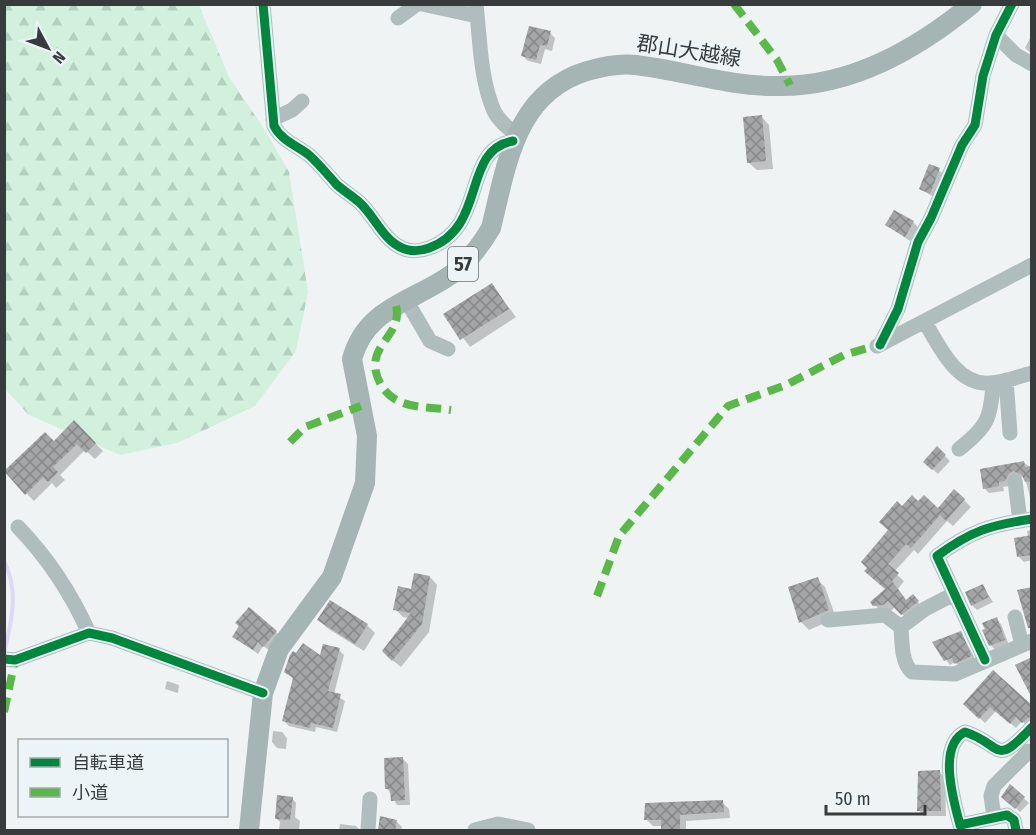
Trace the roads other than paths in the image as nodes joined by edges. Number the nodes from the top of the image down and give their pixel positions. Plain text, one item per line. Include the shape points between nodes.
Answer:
1 (263, 4) edge
2 (417, 4) edge
3 (422, 4) edge
4 (972, 4) edge
5 (1012, 4) edge
6 (476, 10) edge
7 (398, 18) dead end
8 (996, 35) junction
9 (1032, 64) edge
10 (302, 101) dead end
11 (273, 119) junction
12 (515, 138) junction
13 (1032, 265) edge
14 (406, 300) junction
15 (925, 322) junction
16 (448, 349) dead end
17 (1032, 373) edge
18 (999, 381) junction
19 (1010, 433) dead end
20 (958, 449) dead end
21 (1015, 481) dead end
22 (1026, 520) edge
23 (18, 527) dead end
24 (954, 594) junction
25 (1015, 617) dead end
26 (828, 620) dead end
27 (901, 627) junction
28 (89, 633) junction
29 (1027, 643) edge
30 (8, 659) edge
31 (985, 660) junction
32 (263, 693) junction
33 (1032, 727) edge
34 (1029, 751) dead end
35 (370, 799) dead end
36 (994, 818) junction
37 (249, 831) edge
38 (368, 831) edge
39 (475, 831) edge
40 (528, 831) edge
41 (1016, 831) edge

1 - 11 street
2 - 7 street
3 - 6 street
4 - 12 main road, 郡山大越線 / 57 via 921,43 867,69 827,80 782,86 748,85 610,64 567,77 532,106
5 - 8 street
6 - 12 street via 486,82 495,111
8 - 9 street via 1016,55
8 - 15 street via 983,76 975,125 918,242 898,309 876,346
10 - 11 street
11 - 12 street via 279,135 309,156 372,214 393,242 410,250 438,244 458,228 468,210 484,159 498,144
12 - 14 main road, 郡山大越線 / 57 via 491,228 484,239 452,274
13 - 15 street
14 - 16 street via 430,341
14 - 32 main road, 郡山大越線 / 57 via 370,322 355,349 352,359 367,435 365,483 332,577 279,649
15 - 18 street via 956,369 971,380
17 - 18 street
18 - 19 street
18 - 20 street via 985,426
21 - 22 street
22 - 24 street via 974,532 937,556
23 - 28 street via 46,556
24 - 27 street
24 - 31 street
25 - 29 street
26 - 27 street via 885,615
27 - 31 street via 903,649 912,672 955,674
28 - 30 street
28 - 32 street
29 - 31 street
32 - 37 main road, 郡山大越線 / 57
33 - 36 street via 1010,749 991,748 965,732 953,747 949,774 960,825
34 - 36 street via 994,786 990,796
35 - 38 street
36 - 41 street via 1007,815 1014,819
39 - 40 street via 498,824

